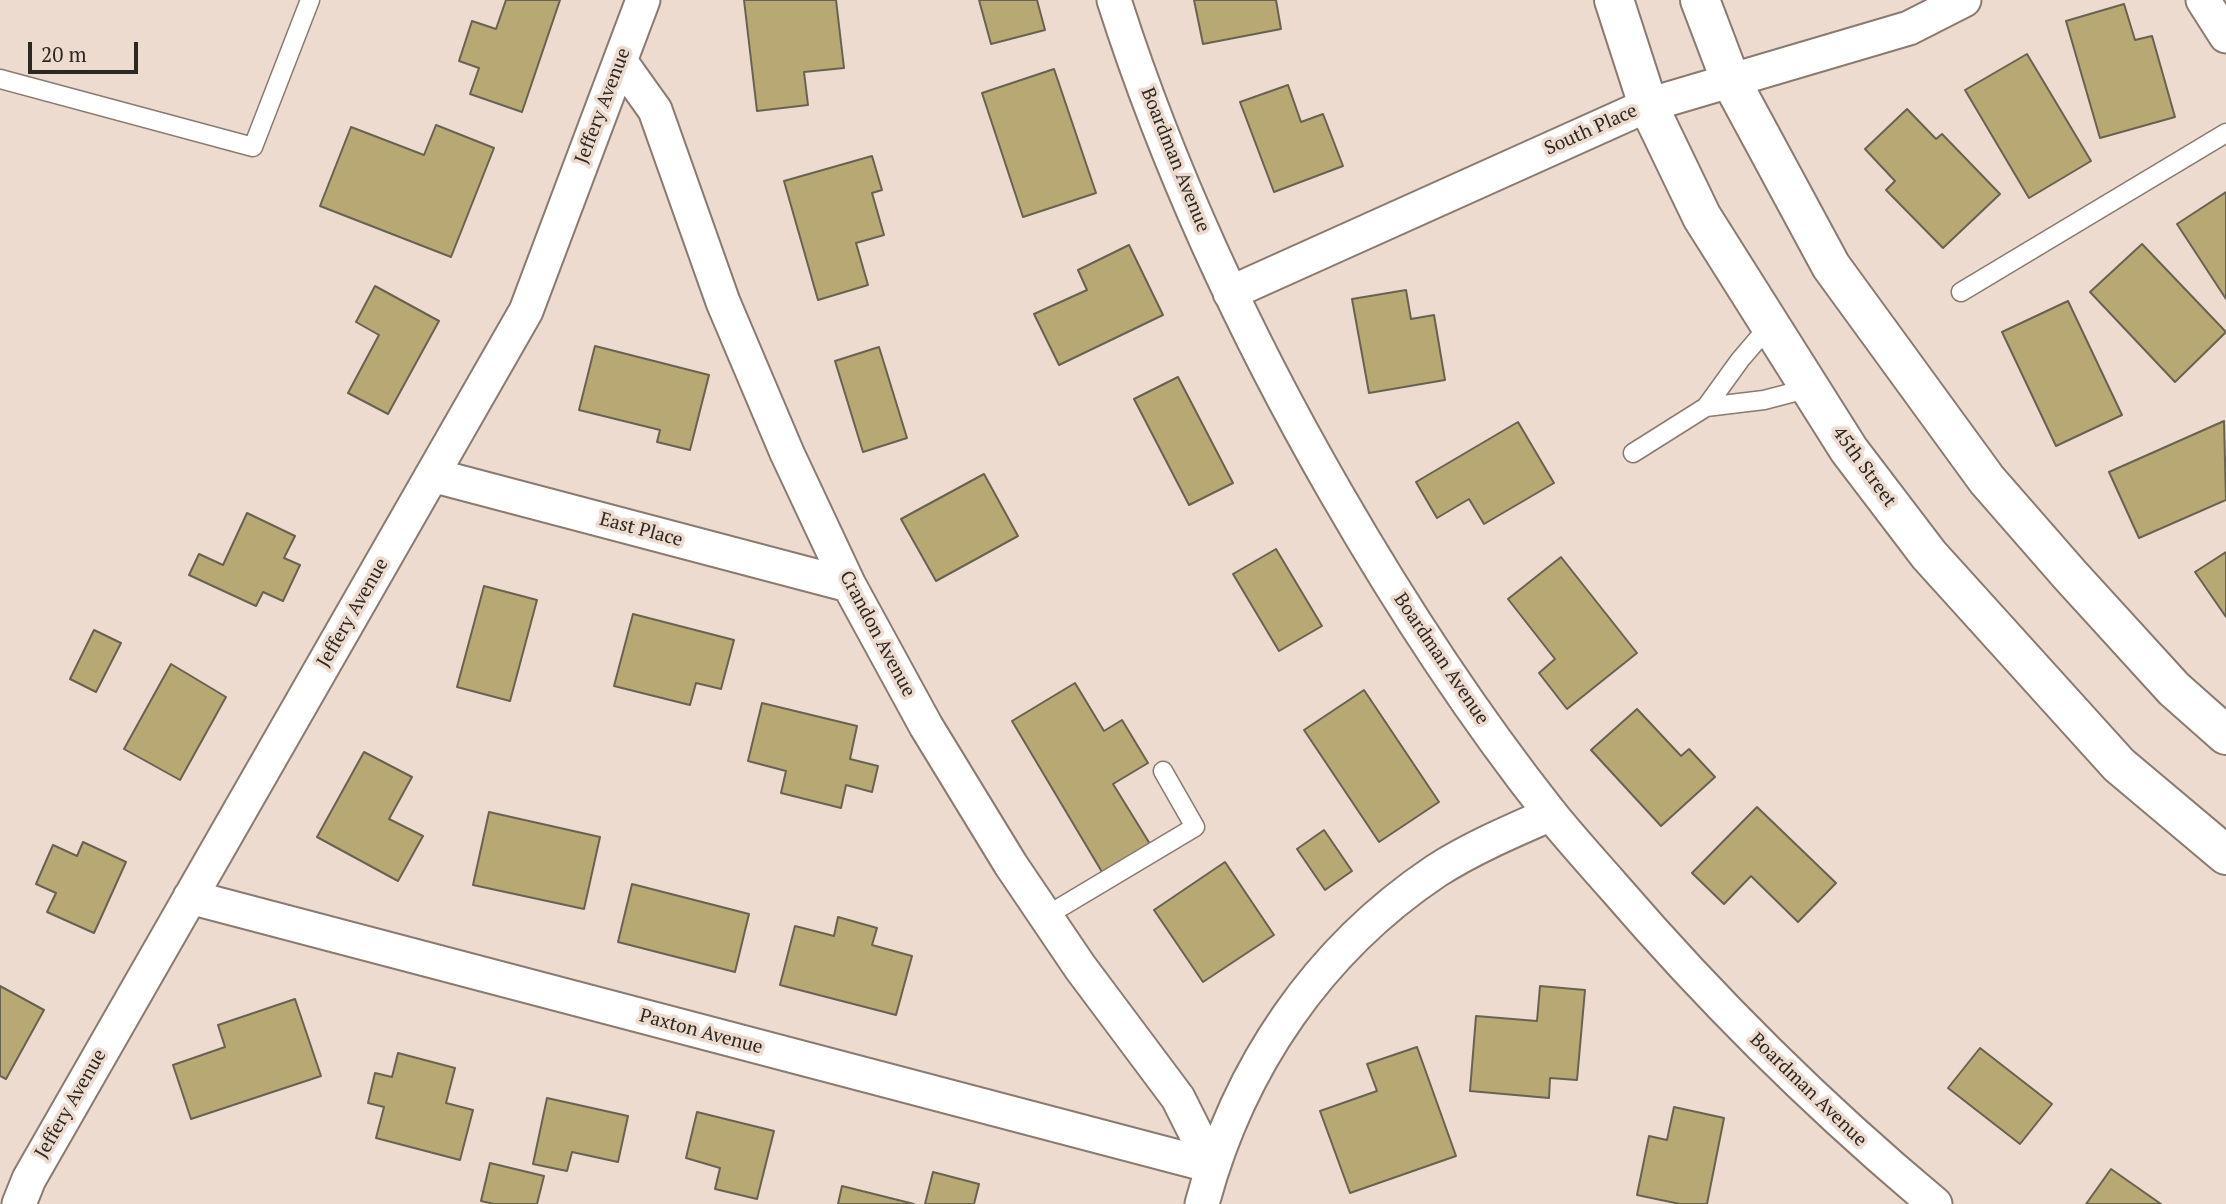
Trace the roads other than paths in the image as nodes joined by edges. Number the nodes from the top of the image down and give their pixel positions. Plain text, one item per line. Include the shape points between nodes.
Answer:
1 (310, 0) edge
2 (643, 0) edge
3 (1114, 0) edge
4 (1614, 0) edge
5 (1700, 0) edge
6 (1964, 0) edge
7 (2203, 0) edge
8 (2226, 36) edge
9 (620, 61) junction
10 (0, 79) edge
11 (1730, 79) junction
12 (1648, 105) junction
13 (2226, 133) edge
14 (1961, 292) dead end
15 (1230, 293) junction
16 (1769, 326) junction
17 (1810, 388) junction
18 (1706, 407) junction
19 (1633, 453) dead end
20 (432, 475) junction
21 (849, 585) junction
22 (2226, 735) edge
23 (1163, 771) dead end
24 (1551, 814) junction
25 (2226, 855) edge
26 (190, 897) junction
27 (1046, 916) junction
28 (1212, 1166) junction
29 (19, 1204) edge
30 (1202, 1204) edge
31 (1935, 1204) edge

1 - 10 lane via 253,147
2 - 9 street, Jeffery Avenue
3 - 15 street, Boardman Avenue via 1177,171
4 - 12 main road, 45th Street
5 - 11 main road
6 - 11 street, South Place via 1909,28
7 - 8 street
9 - 20 street, Jeffery Avenue via 526,311
9 - 21 street, Crandon Avenue via 655,110 723,302 786,453
11 - 12 street, South Place
11 - 22 main road via 1831,266 1987,480 2174,689
12 - 15 street, South Place
12 - 16 main road, 45th Street via 1702,217
13 - 14 lane
15 - 24 street, Boardman Avenue via 1289,410 1382,573
16 - 17 main road, 45th Street
16 - 18 lane
17 - 18 lane via 1764,400
17 - 25 main road, 45th Street via 1849,450 1929,555 2018,656 2119,765
18 - 19 lane
20 - 21 street, East Place
20 - 26 street, Jeffery Avenue
21 - 27 street, Crandon Avenue via 926,726
23 - 27 lane via 1195,827
24 - 28 street via 1480,845 1436,872 1374,920 1319,975 1272,1038 1246,1083
24 - 31 street, Boardman Avenue via 1666,948 1771,1057
26 - 28 street, Paxton Avenue
26 - 29 street, Jeffery Avenue
27 - 28 street, Crandon Avenue via 1178,1098
28 - 30 street

